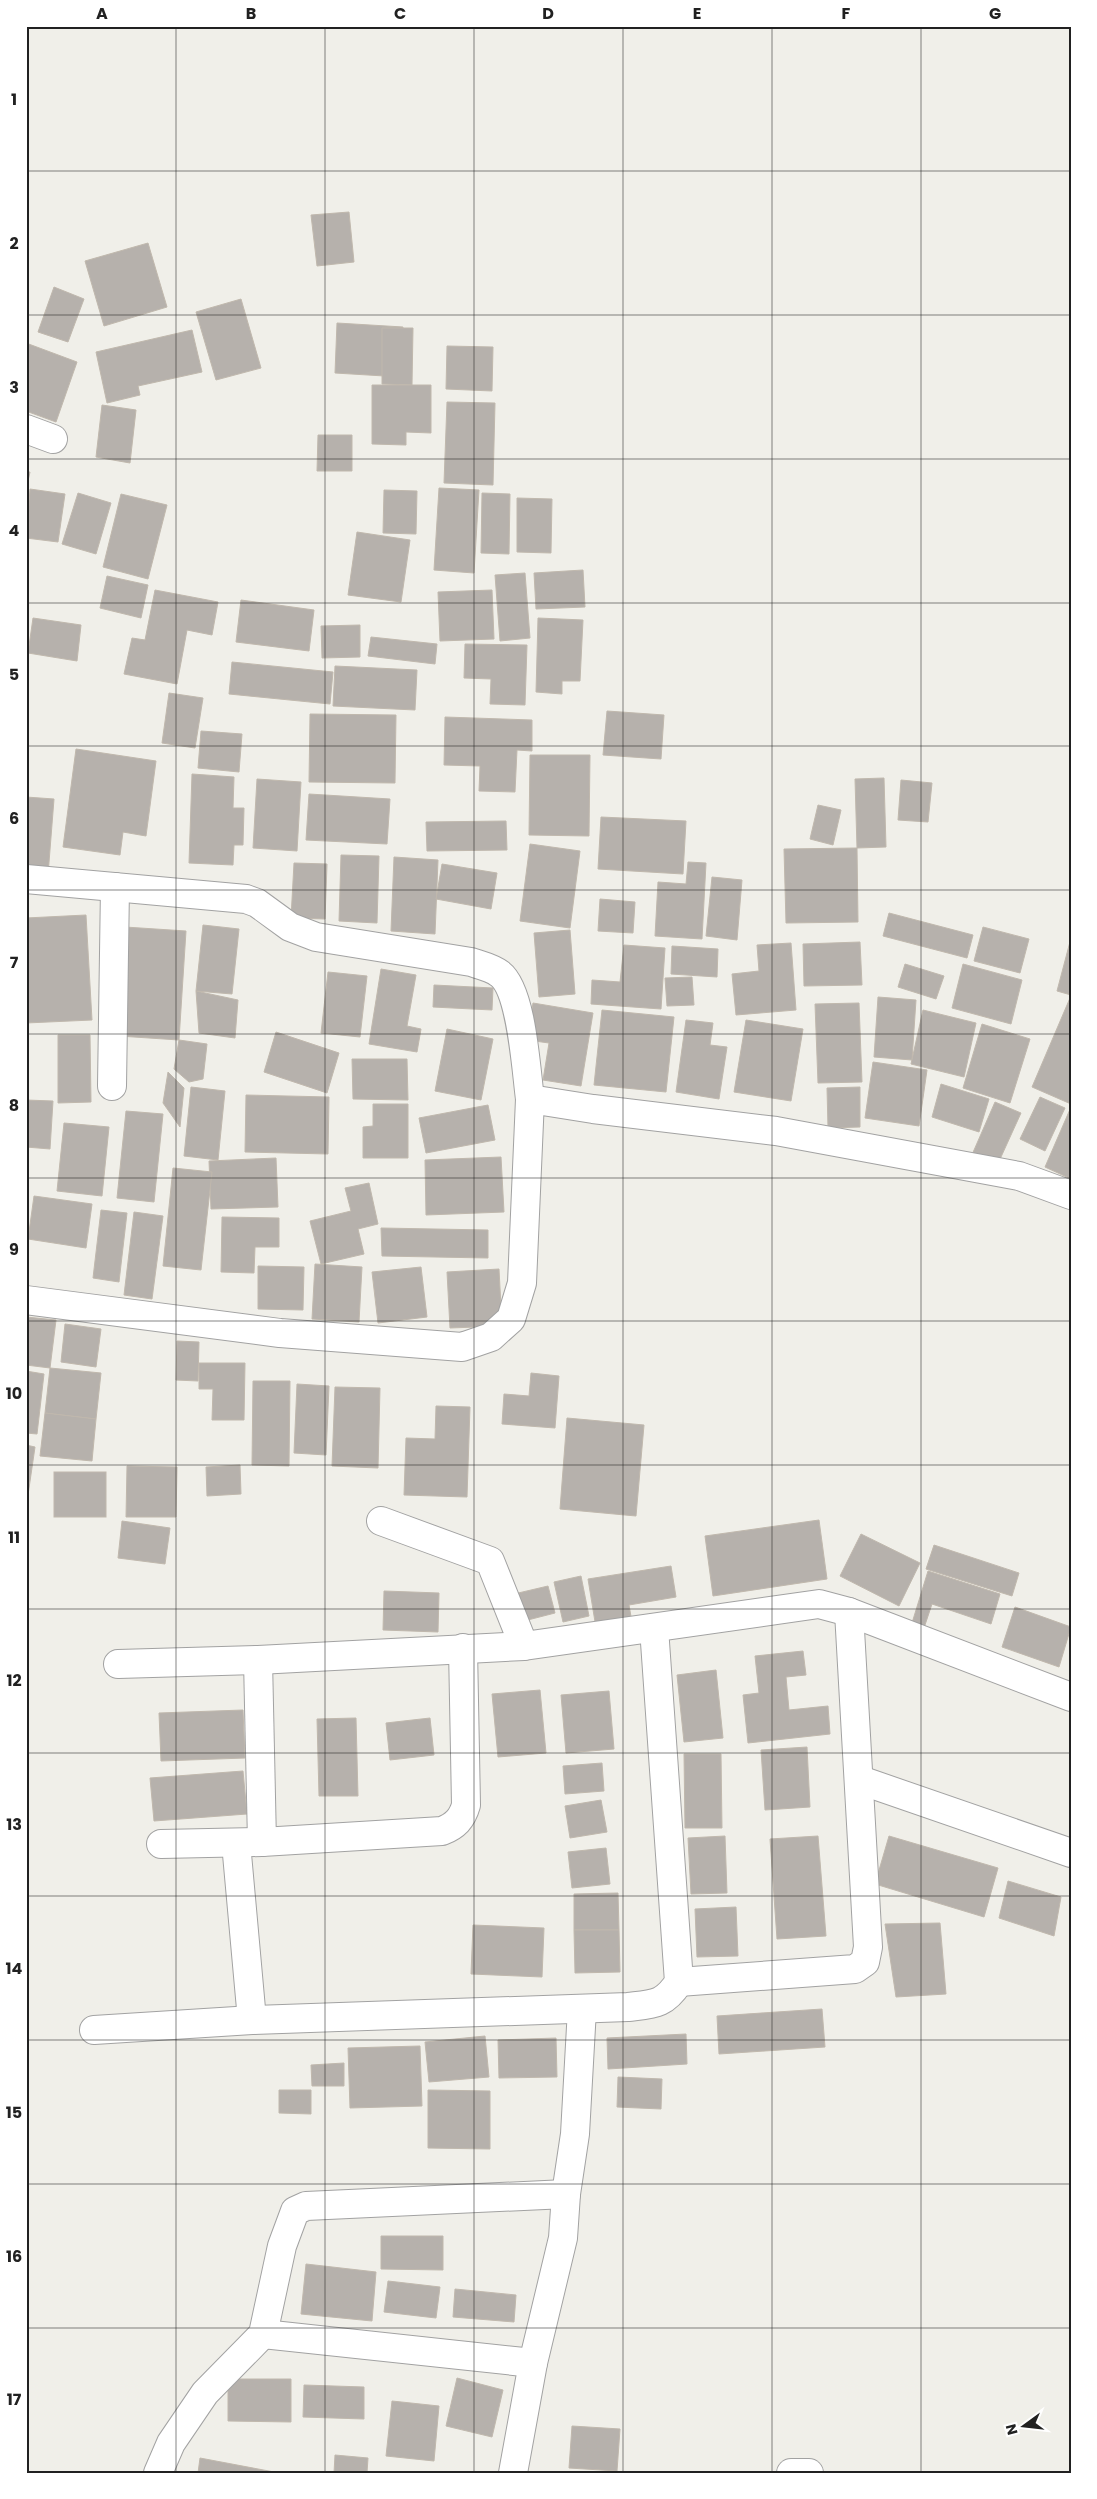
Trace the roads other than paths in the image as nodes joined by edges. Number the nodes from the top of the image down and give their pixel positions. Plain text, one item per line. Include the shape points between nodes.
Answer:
1 (26, 429) edge
2 (53, 439) dead end
3 (26, 879) edge
4 (115, 887) junction
5 (112, 1086) dead end
6 (530, 1099) junction
7 (1071, 1195) edge
8 (26, 1300) edge
9 (381, 1521) dead end
10 (849, 1612) junction
11 (654, 1628) junction
12 (524, 1646) junction
13 (463, 1648) junction
14 (258, 1660) junction
15 (118, 1664) dead end
16 (1071, 1697) edge
17 (860, 1780) junction
18 (249, 1843) junction
19 (160, 1844) dead end
20 (1071, 1852) edge
21 (680, 1982) junction
22 (582, 2009) junction
23 (252, 2020) junction
24 (94, 2030) dead end
25 (566, 2194) junction
26 (263, 2334) junction
27 (533, 2363) junction
28 (158, 2473) edge
29 (514, 2473) edge
30 (791, 2473) edge
31 (809, 2473) edge

1 - 2 street
3 - 4 street
4 - 5 street
4 - 6 street via 246,899 257,903 290,927 316,938 472,962 500,973 513,994
6 - 7 street via 776,1131 1019,1176
6 - 8 street via 522,1283 511,1319 491,1337 462,1347 280,1333
9 - 12 street via 490,1561
10 - 11 street via 819,1604
10 - 16 street
10 - 17 street
11 - 12 street
11 - 21 street
12 - 13 street
13 - 14 street
13 - 18 street via 466,1805 458,1821 442,1831
14 - 15 street
14 - 18 street
17 - 20 street
17 - 21 street via 868,1947 865,1962 855,1969
18 - 19 street
18 - 23 street
21 - 22 street via 670,1996 656,2004
22 - 23 street
22 - 25 street via 575,2134
23 - 24 street
25 - 26 street via 306,2206 296,2211 290,2222
25 - 27 street via 563,2238
26 - 27 street
26 - 28 street via 205,2393 171,2442
27 - 29 street
30 - 31 street

